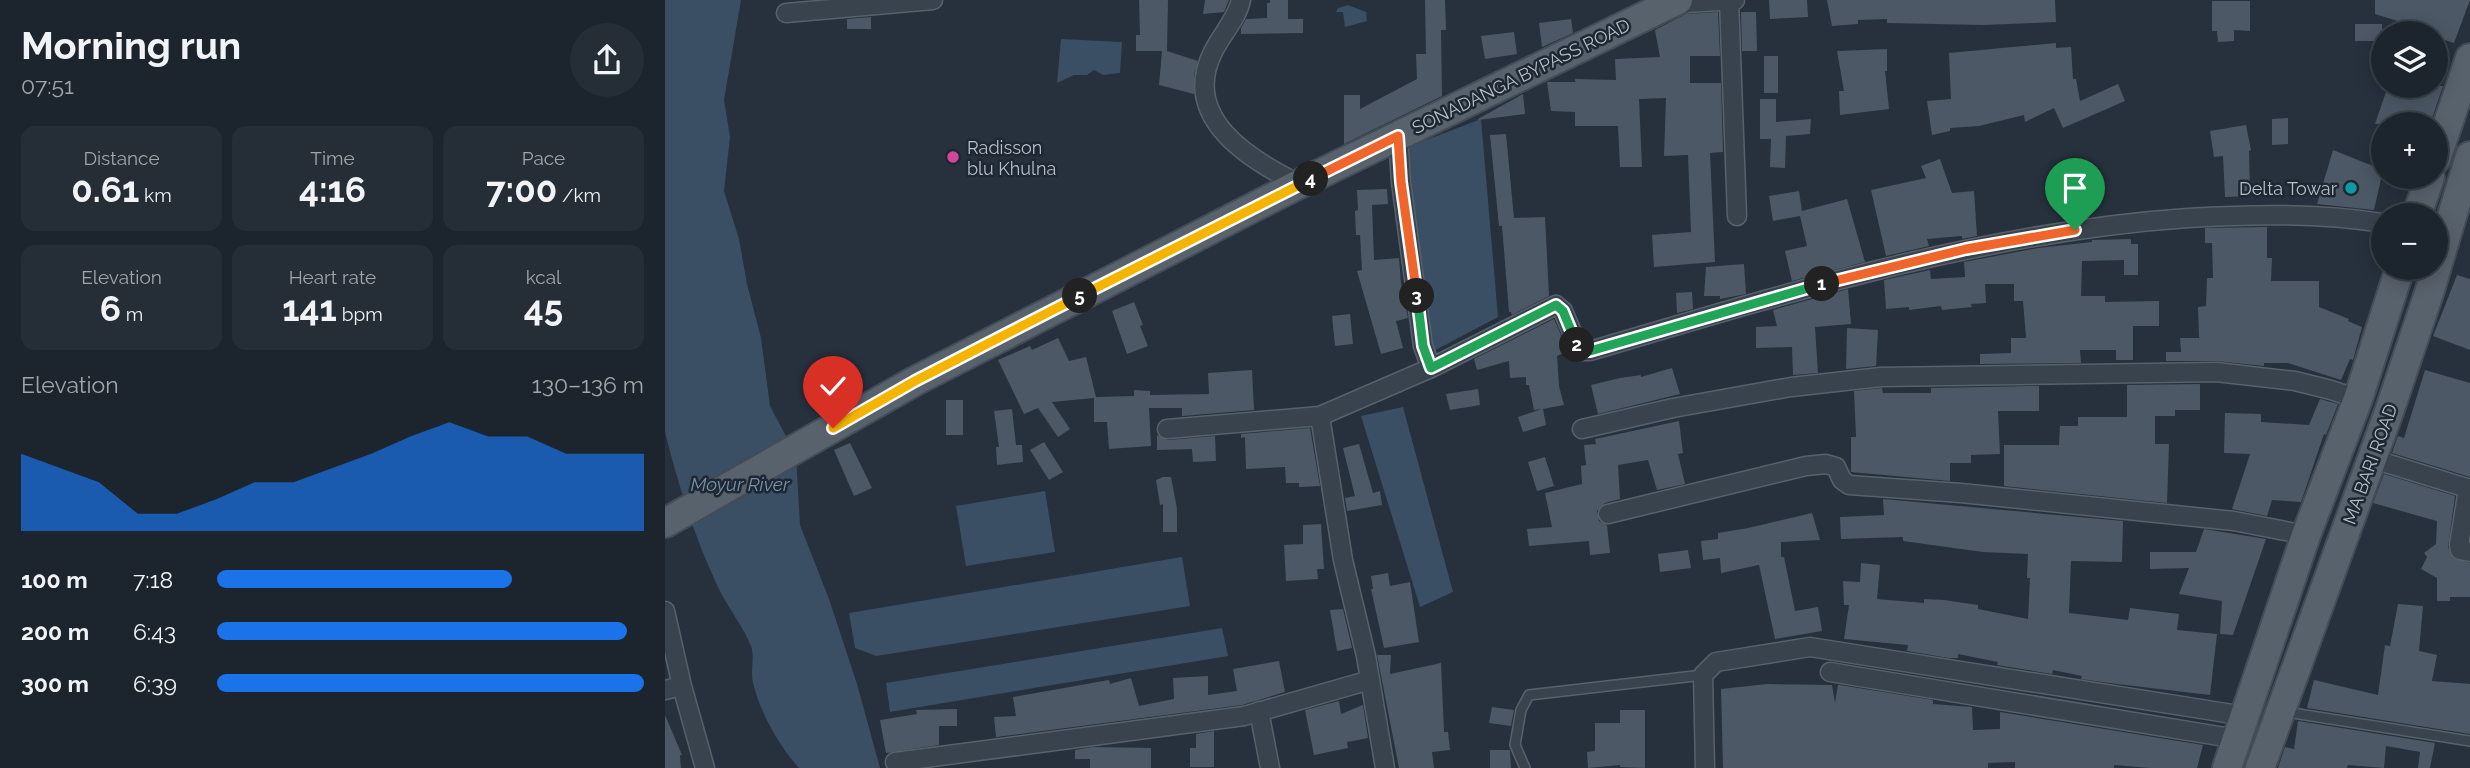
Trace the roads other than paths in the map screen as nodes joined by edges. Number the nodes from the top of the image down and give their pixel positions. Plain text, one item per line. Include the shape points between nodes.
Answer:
1 (933, 0) edge
2 (1241, 0) edge
3 (1730, 0) edge
4 (1735, 0) edge
5 (1674, 2) edge
6 (786, 13) dead end
7 (2470, 58) edge
8 (2448, 123) edge
9 (1398, 136) junction
10 (2470, 156) edge
11 (1299, 184) junction
12 (1737, 216) dead end
13 (2371, 221) edge
14 (2396, 280) edge
15 (1431, 368) junction
16 (2358, 399) junction
17 (1320, 416) junction
18 (1167, 429) dead end
19 (1582, 429) dead end
20 (2373, 459) junction
21 (2469, 488) edge
22 (1608, 514) dead end
23 (667, 522) edge
24 (2307, 535) junction
25 (2470, 552) edge
26 (665, 611) edge
27 (1878, 658) junction
28 (1830, 671) dead end
29 (1703, 675) junction
30 (1876, 679) junction
31 (1370, 680) junction
32 (674, 688) edge
33 (1259, 711) junction
34 (2280, 711) junction
35 (2241, 727) junction
36 (2470, 741) edge
37 (895, 762) dead end
38 (705, 768) edge
39 (1270, 768) edge
40 (1385, 768) edge
41 (1525, 768) edge
42 (1705, 768) edge
43 (2227, 768) edge
44 (2260, 768) edge

1 - 6 street
2 - 11 street via 1211,54 1204,83 1207,107 1237,148
3 - 4 street
3 - 5 street
3 - 12 street
5 - 9 main road, SONADANGA BYPASS ROAD
7 - 8 main road
9 - 11 main road, SONADANGA BYPASS ROAD
9 - 15 street via 1423,346
10 - 20 main road, MA BARI ROAD
11 - 23 main road, SONADANGA BYPASS ROAD via 915,381
13 - 15 street via 2260,214 2075,230 1870,270 1590,351 1580,351 1556,305
14 - 16 main road, MA BARI ROAD
15 - 17 street
16 - 19 street via 2295,381 2216,372 1881,377 1791,387
16 - 24 main road, MA BARI ROAD
17 - 18 street
17 - 31 street via 1343,559
20 - 21 street
20 - 34 main road, MA BARI ROAD
21 - 25 street via 2459,545
22 - 24 street via 1826,464 1836,467 1849,485 2221,519
24 - 35 main road, MA BARI ROAD
26 - 32 street
27 - 29 street via 1810,647 1716,662
27 - 30 street
27 - 35 street
28 - 30 street
29 - 41 lane via 1529,695 1521,710 1515,745
29 - 42 street
30 - 35 street
31 - 33 street
31 - 40 street
32 - 38 street
33 - 37 street
33 - 39 street
34 - 36 lane
34 - 44 main road, MA BARI ROAD
35 - 43 main road, MA BARI ROAD

